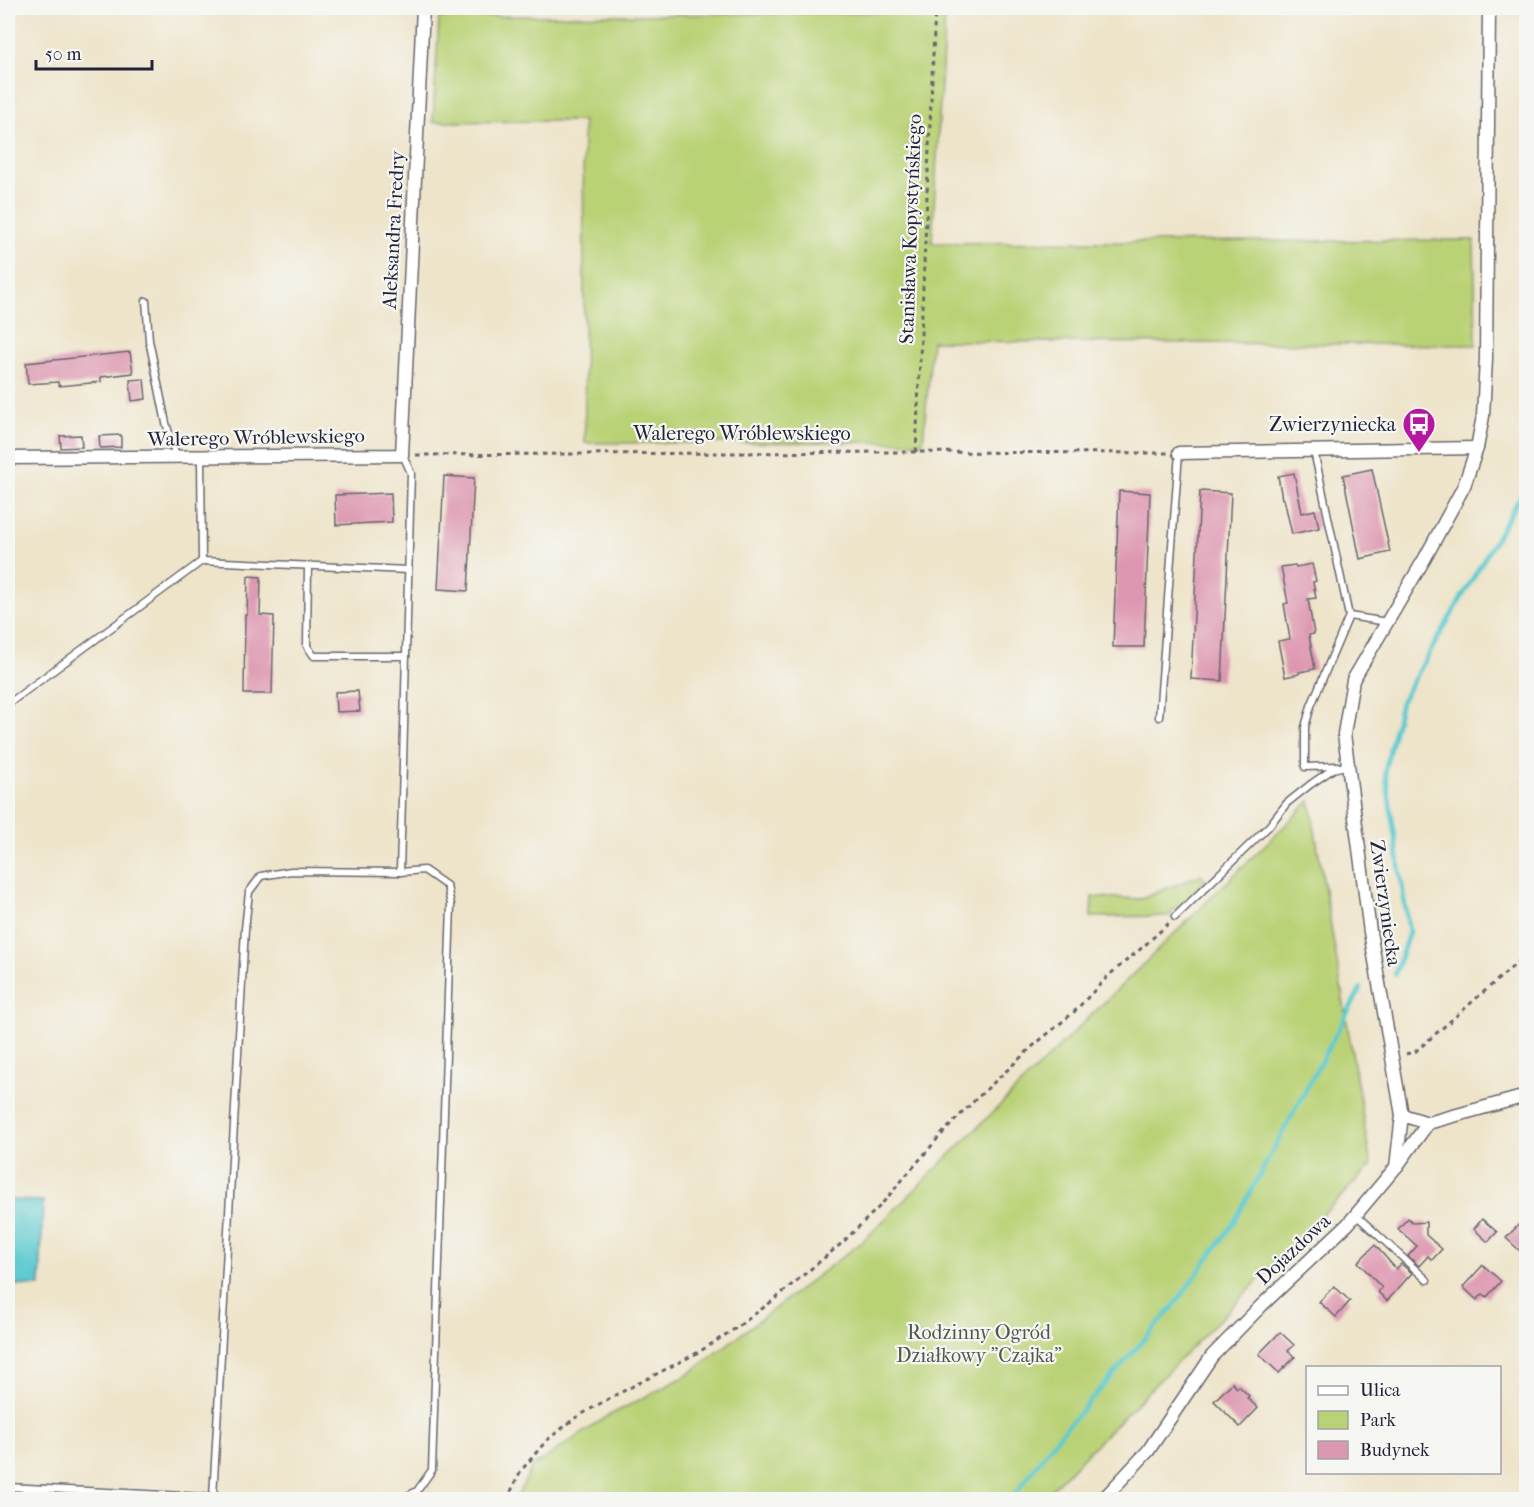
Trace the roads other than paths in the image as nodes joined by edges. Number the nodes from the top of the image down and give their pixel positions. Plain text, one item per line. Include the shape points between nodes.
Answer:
1 (423, 8) edge
2 (1489, 8) edge
3 (146, 301) dead end
4 (1477, 448) junction
5 (1314, 450) junction
6 (1179, 453) joint
7 (402, 455) junction
8 (176, 457) junction
9 (201, 457) junction
10 (8, 458) edge
11 (202, 561) junction
12 (308, 566) junction
13 (408, 570) junction
14 (1349, 616) junction
15 (1387, 622) junction
16 (406, 656) junction
17 (8, 704) edge
18 (1159, 717) dead end
19 (1348, 765) junction
20 (400, 872) junction
21 (1175, 917) road end
22 (1527, 1096) edge
23 (1401, 1115) junction
24 (1428, 1123) junction
25 (1396, 1167) junction
26 (1355, 1215) junction
27 (1427, 1280) dead end
28 (1116, 1486) junction
29 (8, 1487) edge
30 (213, 1497) junction
31 (265, 1500) edge
32 (400, 1500) edge
33 (1101, 1500) edge
34 (1118, 1500) edge

1 - 7 street, Aleksandra Fredry
2 - 4 street, Zwierzyniecka via 1486,359
3 - 8 lane via 149,340
4 - 5 street
4 - 15 street, Zwierzyniecka via 1464,486
5 - 6 street
5 - 14 lane
6 - 18 lane
7 - 9 street, Walerego Wróblewskiego
7 - 13 lane via 411,473
8 - 9 street, Walerego Wróblewskiego
8 - 10 street, Walerego Wróblewskiego
9 - 11 lane
11 - 12 lane
11 - 17 lane
12 - 13 lane
12 - 16 lane via 307,646 314,656
13 - 16 lane
14 - 15 lane
14 - 19 lane via 1305,727 1305,767
15 - 19 street, Zwierzyniecka via 1353,680 1344,734
16 - 20 lane
19 - 21 lane via 1333,769 1287,803 1269,826
19 - 23 street, Zwierzyniecka via 1370,932
20 - 30 lane via 291,872 261,876 249,892
20 - 32 lane via 424,870 447,886 451,905 432,1470 417,1491
22 - 24 street
23 - 24 street
23 - 25 street
24 - 25 street, Dojazdowa
25 - 26 street, Dojazdowa
26 - 27 lane
26 - 28 street, Dojazdowa via 1212,1356 1148,1451
28 - 33 street, Dojazdowa
28 - 34 street
29 - 30 lane
30 - 31 lane

